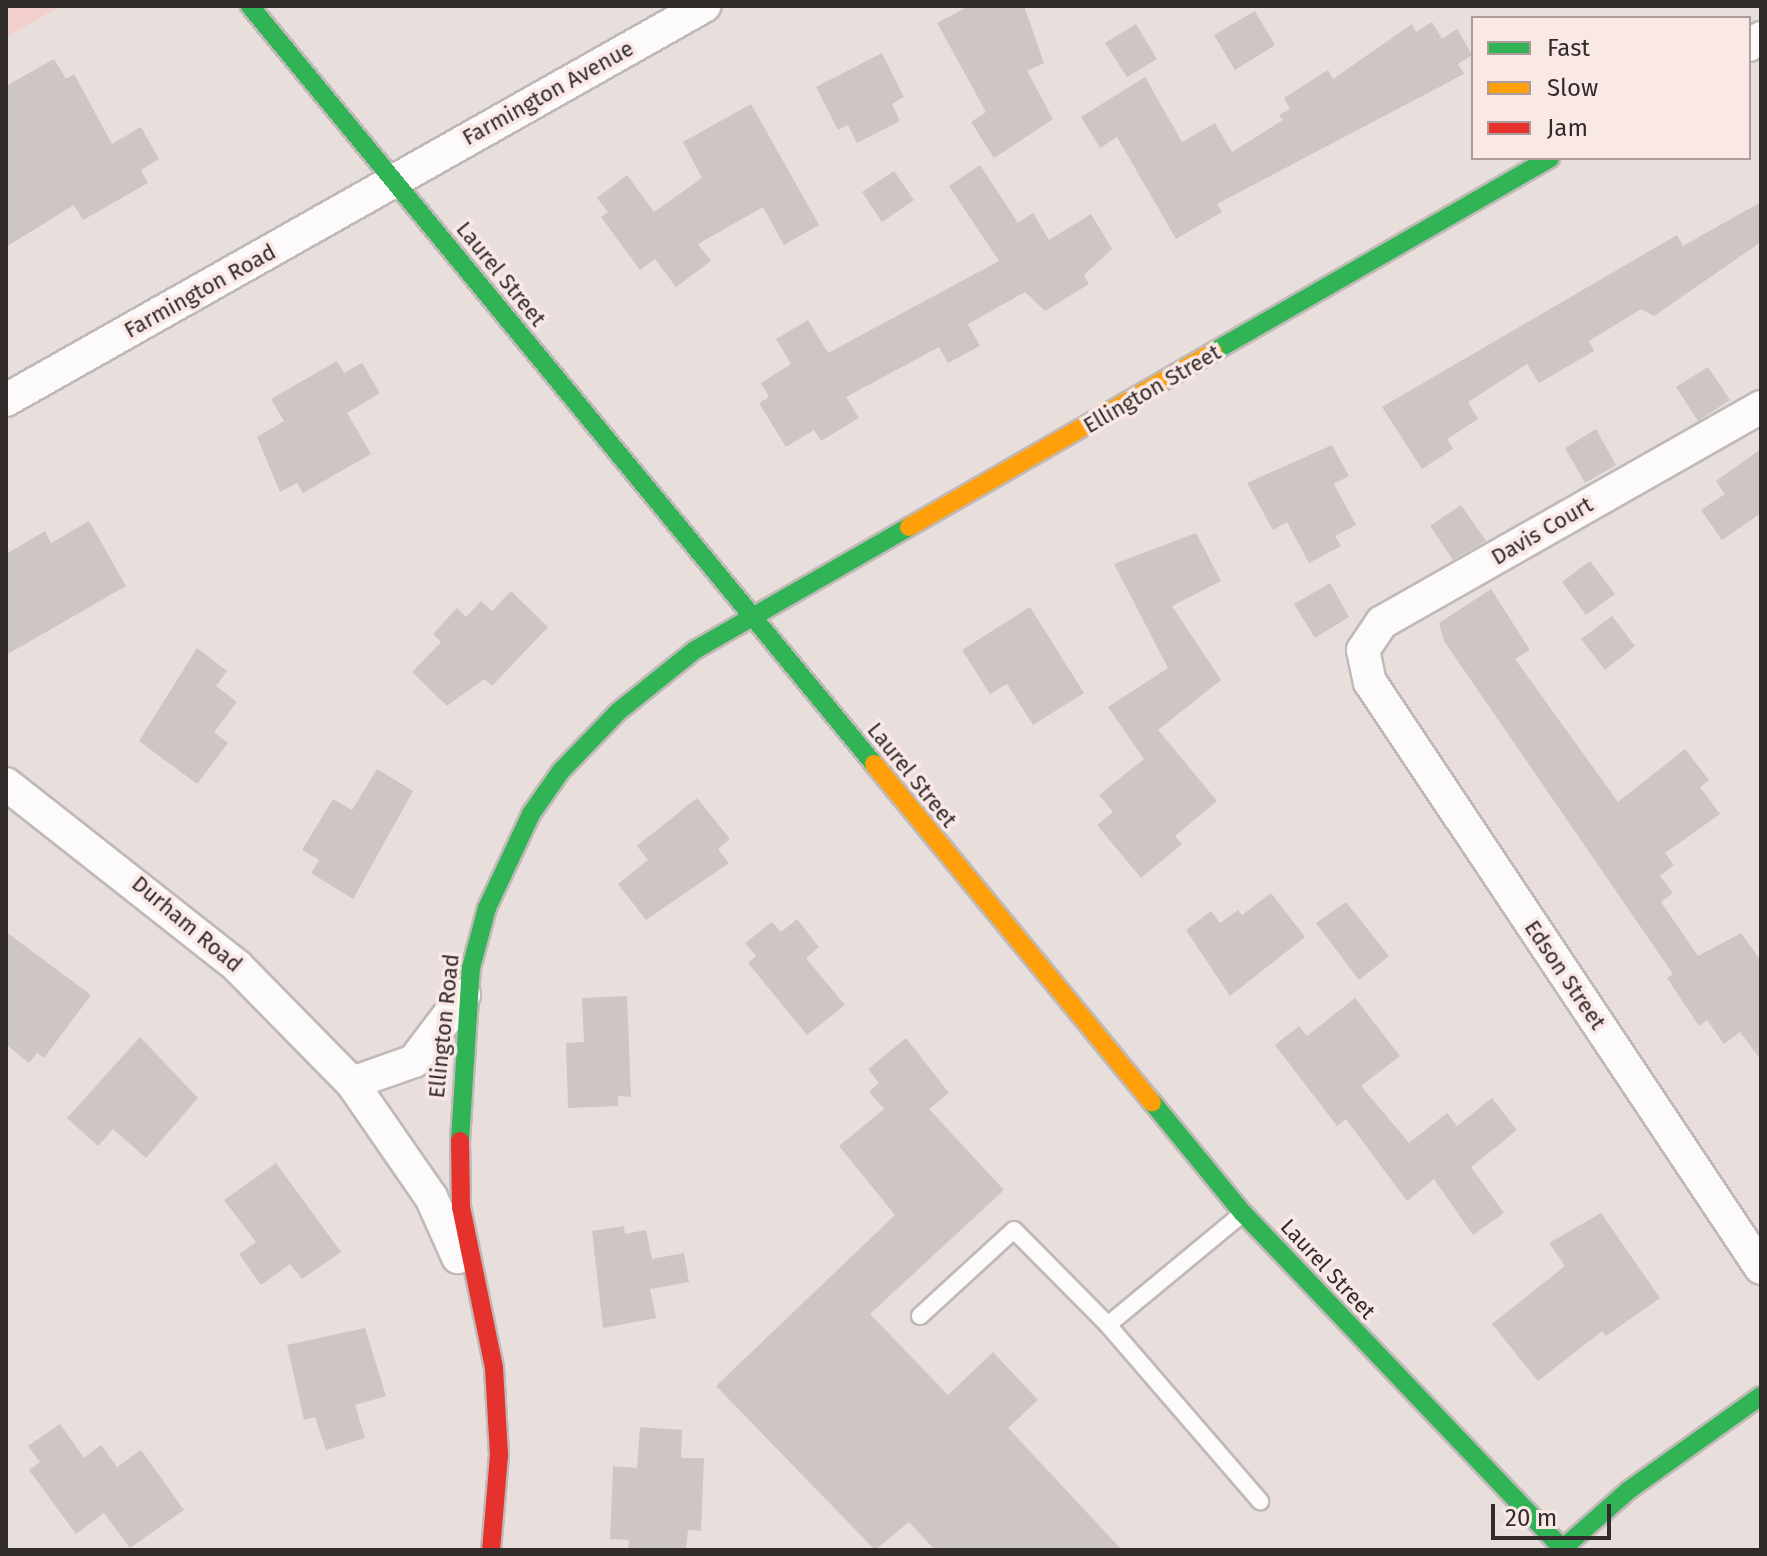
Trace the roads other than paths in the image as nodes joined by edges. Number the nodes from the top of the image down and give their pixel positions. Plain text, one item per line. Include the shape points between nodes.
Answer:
1 (250, 6) edge
2 (704, 6) edge
3 (1547, 160) edge
4 (394, 181) junction
5 (6, 400) edge
6 (1761, 407) edge
7 (753, 618) junction
8 (1370, 682) joint
9 (6, 784) edge
10 (468, 989) junction
11 (352, 1083) junction
12 (1243, 1213) junction
13 (1761, 1268) edge
14 (481, 1313) junction
15 (920, 1316) dead end
16 (1108, 1325) junction
17 (1761, 1396) edge
18 (1260, 1501) dead end
19 (491, 1550) edge
20 (1562, 1550) edge

1 - 4 street, Laurel Street
2 - 4 street, Farmington Avenue
3 - 7 street, Ellington Street
4 - 5 street, Farmington Road
4 - 7 street, Laurel Street
6 - 8 street, Davis Court via 1382,622 1363,650
7 - 10 street, Ellington Road via 676,664 561,771 503,867
7 - 12 street, Laurel Street
8 - 13 street, Edson Street
9 - 11 street, Durham Road via 237,966
10 - 11 street via 414,1061
10 - 14 street, Ellington Road via 459,1159
11 - 14 street, Durham Road via 431,1197
12 - 16 lane
12 - 20 street, Laurel Street
14 - 19 street, Ellington Road via 499,1455
15 - 16 lane via 1014,1230
16 - 18 lane
17 - 20 street via 1629,1490

